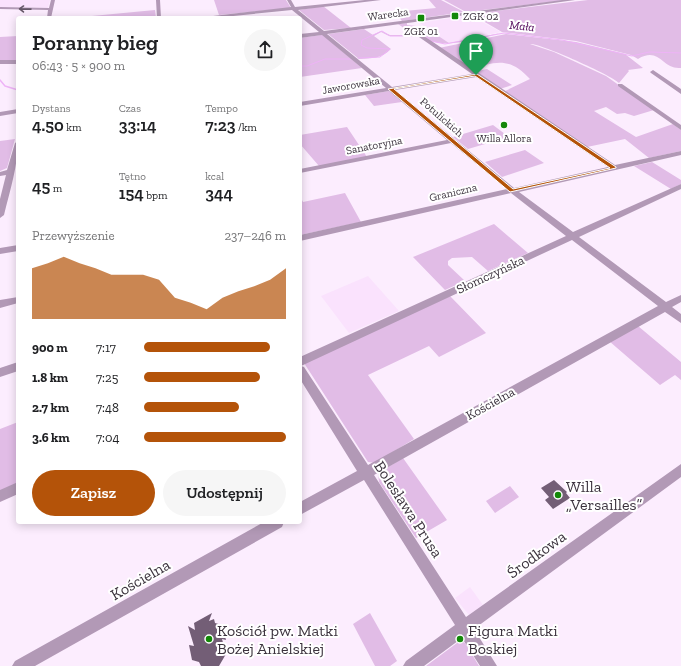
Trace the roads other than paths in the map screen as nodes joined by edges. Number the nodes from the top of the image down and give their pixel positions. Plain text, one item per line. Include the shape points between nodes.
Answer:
1 (53, 0) edge
2 (158, 0) edge
3 (289, 0) edge
4 (379, 0) edge
5 (573, 0) edge
6 (0, 8) edge
7 (51, 9) junction
8 (294, 9) junction
9 (49, 16) edge
10 (159, 16) edge
11 (219, 16) edge
12 (324, 33) junction
13 (302, 36) edge
14 (422, 37) dead end
15 (0, 62) edge
16 (16, 62) edge
17 (653, 72) dead end
18 (476, 75) junction
19 (620, 85) dead end
20 (390, 89) junction
21 (681, 92) edge
22 (302, 104) edge
23 (16, 111) edge
24 (0, 114) edge
25 (681, 128) edge
26 (451, 141) junction
27 (16, 151) edge
28 (681, 154) edge
29 (614, 168) junction
30 (302, 171) edge
31 (11, 172) junction
32 (0, 174) edge
33 (681, 186) edge
34 (512, 190) junction
35 (0, 215) edge
36 (572, 236) junction
37 (302, 238) edge
38 (16, 248) edge
39 (0, 252) edge
40 (681, 298) edge
41 (16, 300) edge
42 (0, 304) edge
43 (665, 306) junction
44 (681, 319) edge
45 (302, 361) edge
46 (16, 367) edge
47 (0, 372) edge
48 (302, 373) edge
49 (681, 470) edge
50 (366, 474) junction
51 (16, 489) edge
52 (0, 496) edge
53 (302, 508) edge
54 (273, 524) edge
55 (465, 627) junction
56 (20, 666) edge
57 (411, 666) edge
58 (490, 666) edge

1 - 7 street
2 - 10 street
3 - 8 street, Potulickich
4 - 8 street
5 - 12 street, Warecka
7 -> 6 street
7 - 9 street
8 - 11 street
8 - 12 street, Potulickich
12 - 13 street, Warecka
12 - 20 street, Potulickich
14 - 18 street
15 - 16 street
17 - 21 street
18 - 20 street, Jaworowska
18 - 29 street
19 - 25 street
20 - 22 street, Jaworowska
20 - 26 street, Potulickich
23 - 24 street
26 - 30 street, Sanatoryjna
26 - 34 street, Potulickich
27 - 31 street
28 - 29 street, Graniczna
29 - 34 street, Graniczna
31 - 32 street
31 - 35 street
33 - 36 street, Słomczyńska
34 - 36 street, Potulickich
34 - 37 street, Graniczna
36 - 43 street, Potulickich
36 - 45 street, Słomczyńska
38 - 39 street
40 - 43 street, Kościelna
41 - 42 street
43 - 44 street, Potulickich
43 - 50 street, Kościelna via 484,405
46 - 47 street
48 - 50 street, Bolesława Prusa
49 - 55 street, Środkowa
50 - 53 street, Kościelna
50 - 55 street, Bolesława Prusa
51 - 52 street
54 - 56 street, Kościelna
55 - 57 street, Środkowa
55 - 58 street, Bolesława Prusa

